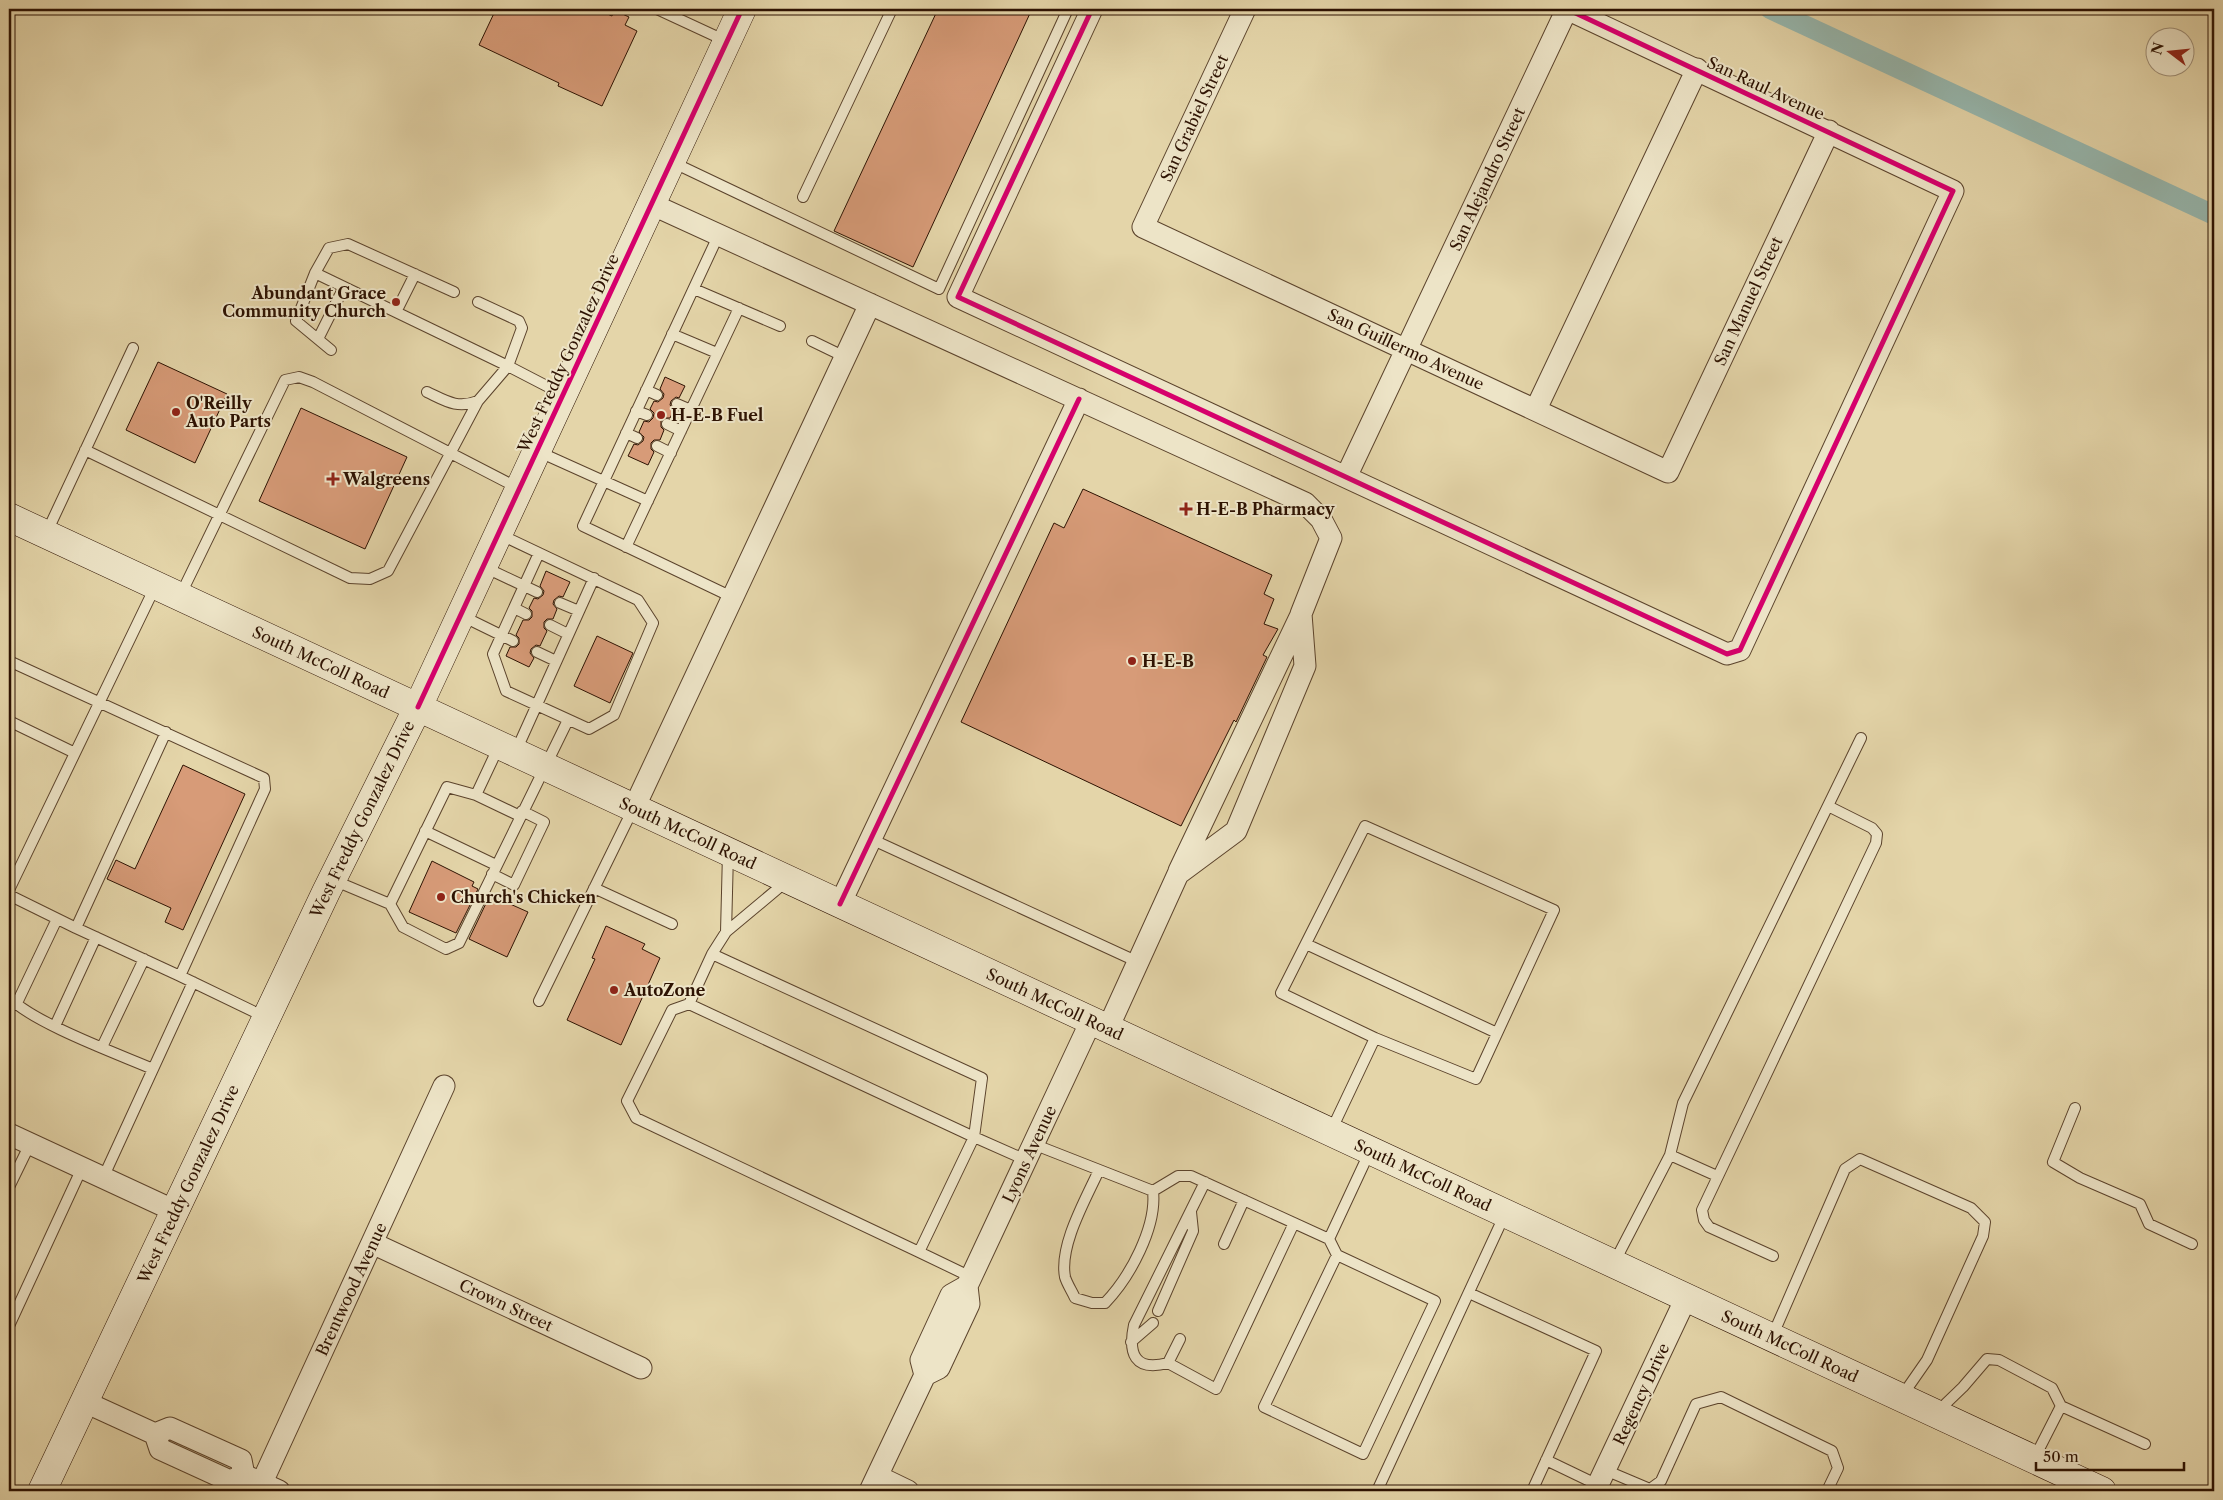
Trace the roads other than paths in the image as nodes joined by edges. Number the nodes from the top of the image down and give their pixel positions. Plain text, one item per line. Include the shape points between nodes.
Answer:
1 (657, 9) edge
2 (742, 9) edge
3 (892, 9) edge
4 (1068, 9) edge
5 (1092, 9) edge
6 (1245, 9) edge
7 (1567, 9) edge
8 (668, 11) edge
9 (727, 42) junction
10 (1697, 69) junction
11 (1829, 131) junction
12 (671, 162) junction
13 (803, 197) dead end
14 (651, 204) junction
15 (1143, 227) joint
16 (719, 234) junction
17 (316, 273) junction
18 (415, 274) junction
19 (344, 287) junction
20 (694, 288) junction
21 (939, 288) junction
22 (454, 292) dead end
23 (958, 298) junction
24 (478, 302) dead end
25 (870, 304) junction
26 (739, 308) junction
27 (396, 312) junction
28 (780, 326) dead end
29 (672, 334) junction
30 (318, 339) junction
31 (812, 341) dead end
32 (133, 348) dead end
33 (1407, 349) junction
34 (331, 350) dead end
35 (717, 354) junction
36 (845, 357) junction
37 (508, 366) junction
38 (646, 390) junction
39 (427, 392) dead end
40 (563, 394) junction
41 (657, 395) dead end
42 (1079, 399) junction
43 (478, 401) junction
44 (676, 404) dead end
45 (691, 410) junction
46 (1536, 410) junction
47 (636, 411) junction
48 (647, 415) dead end
49 (667, 424) dead end
50 (681, 431) junction
51 (626, 433) junction
52 (636, 438) dead end
53 (657, 446) dead end
54 (85, 450) junction
55 (536, 450) junction
56 (671, 453) junction
57 (449, 454) junction
58 (1668, 472) joint
59 (1346, 477) junction
60 (604, 481) junction
61 (519, 489) junction
62 (648, 501) junction
63 (220, 515) junction
64 (9, 518) edge
65 (498, 534) junction
66 (46, 535) junction
67 (626, 547) junction
68 (539, 553) junction
69 (483, 567) junction
70 (594, 578) junction
71 (524, 586) junction
72 (168, 591) junction
73 (537, 592) dead end
74 (732, 597) junction
75 (560, 603) dead end
76 (514, 608) junction
77 (579, 611) junction
78 (526, 614) dead end
79 (1301, 614) junction
80 (460, 615) junction
81 (550, 625) dead end
82 (568, 634) junction
83 (502, 635) junction
84 (513, 641) dead end
85 (537, 652) dead end
86 (9, 661) edge
87 (556, 661) junction
88 (100, 702) junction
89 (536, 706) junction
90 (418, 707) junction
91 (9, 720) edge
92 (568, 720) junction
93 (166, 732) junction
94 (1862, 738) dead end
95 (508, 749) junction
96 (75, 752) junction
97 (545, 766) junction
98 (476, 795) junction
99 (1828, 806) junction
100 (634, 808) junction
101 (521, 814) junction
102 (425, 831) junction
103 (871, 839) junction
104 (728, 851) junction
105 (496, 864) junction
106 (492, 874) junction
107 (1178, 874) junction
108 (332, 880) junction
109 (788, 880) junction
110 (594, 888) junction
111 (9, 890) edge
112 (9, 895) edge
113 (390, 904) junction
114 (840, 904) junction
115 (57, 919) junction
116 (672, 924) dead end
117 (76, 928) junction
118 (726, 932) junction
119 (96, 937) junction
120 (1306, 944) junction
121 (712, 954) junction
122 (144, 959) junction
123 (1138, 962) junction
124 (180, 976) junction
125 (193, 982) junction
126 (9, 996) edge
127 (539, 1001) dead end
128 (689, 1004) junction
129 (16, 1005) junction
130 (266, 1017) junction
131 (1099, 1025) junction
132 (55, 1026) junction
133 (1497, 1033) junction
134 (1375, 1038) junction
135 (102, 1047) junction
136 (153, 1069) junction
137 (444, 1086) dead end
138 (2075, 1108) dead end
139 (1330, 1132) junction
140 (9, 1134) edge
141 (974, 1137) junction
142 (30, 1144) junction
143 (1370, 1150) junction
144 (1030, 1152) junction
145 (1670, 1155) junction
146 (82, 1168) junction
147 (1098, 1170) junction
148 (1717, 1176) junction
149 (103, 1178) junction
150 (1205, 1182) junction
151 (9, 1187) edge
152 (1153, 1191) junction
153 (1244, 1200) junction
154 (1191, 1210) junction
155 (175, 1211) junction
156 (1505, 1213) junction
157 (1294, 1223) junction
158 (1329, 1239) junction
159 (372, 1243) junction
160 (1224, 1244) dead end
161 (2192, 1244) dead end
162 (919, 1252) junction
163 (1337, 1255) junction
164 (1773, 1256) dead end
165 (1614, 1264) junction
166 (969, 1282) junction
167 (1469, 1292) junction
168 (1686, 1298) junction
169 (1158, 1311) dead end
170 (1152, 1323) dead end
171 (9, 1326) edge
172 (1772, 1338) junction
173 (1180, 1339) dead end
174 (1130, 1342) junction
175 (1168, 1363) junction
176 (641, 1368) dead end
177 (1901, 1398) junction
178 (84, 1402) junction
179 (2061, 1406) junction
180 (1935, 1414) junction
181 (2145, 1444) dead end
182 (2034, 1459) junction
183 (1546, 1460) junction
184 (1599, 1482) edge
185 (873, 1484) edge
186 (261, 1485) edge
187 (42, 1491) edge
188 (908, 1491) edge
189 (1376, 1491) edge
190 (1532, 1491) edge
191 (1826, 1491) edge
192 (2102, 1491) edge

1 - 8 lane
2 - 9 main road, West Freddy Gonzalez Drive
3 - 13 lane
4 - 21 lane
5 - 23 street
6 - 15 street, San Grabiel Street
7 - 10 street, San Raul Avenue
7 - 33 street, San Alejandro Street
8 - 9 lane
9 - 12 main road, West Freddy Gonzalez Drive
10 - 11 street, San Raul Avenue
10 - 46 street
11 - 58 street, San Manuel Street
11 - 59 street, San Raul Avenue via 1953,191 1740,650 1726,654
12 - 14 main road, West Freddy Gonzalez Drive
12 - 21 lane
14 - 16 street, Lyons Avenue
14 - 40 main road, West Freddy Gonzalez Drive
15 - 33 street, San Guillermo Avenue
16 - 20 lane
16 - 25 street, Lyons Avenue
17 - 18 lane via 330,248 348,244
17 - 19 lane
17 - 30 lane via 296,321
18 - 22 lane
18 - 27 lane
19 - 27 lane
19 - 30 lane
20 - 26 lane
20 - 29 lane
21 - 23 lane
23 - 59 street
24 - 37 lane via 520,321 522,328
25 - 36 street
25 - 42 street, Lyons Avenue
26 - 28 lane
26 - 35 lane
27 - 37 lane
29 - 35 lane
29 - 38 lane
30 - 34 lane
31 - 36 lane
32 - 54 lane
33 - 46 street, San Guillermo Avenue
33 - 59 street, San Alejandro Street
35 - 45 lane
36 - 74 street
37 - 40 lane
37 - 43 lane
38 - 41 lane
38 - 47 lane
39 - 43 lane via 467,406
40 - 55 main road, West Freddy Gonzalez Drive
42 - 79 street, Lyons Avenue via 1304,503 1321,519 1331,538
42 - 103 street
43 - 57 lane
44 - 45 lane
45 - 50 lane
46 - 58 street, San Guillermo Avenue
47 - 48 lane
47 - 51 lane
49 - 50 lane
50 - 56 lane
51 - 52 lane
51 - 60 lane
53 - 56 lane
54 - 63 lane
54 - 66 lane
55 - 60 lane
55 - 61 main road, West Freddy Gonzalez Drive
56 - 62 lane
57 - 61 lane
57 - 63 lane via 388,571 370,579 350,578
57 - 63 lane via 313,382 299,377 285,380
60 - 62 lane
60 - 67 lane via 583,526
61 - 65 main road, West Freddy Gonzalez Drive
62 - 67 lane
63 - 72 lane
64 - 66 main road, South McColl Road
65 - 68 lane
65 - 69 main road, West Freddy Gonzalez Drive
66 - 72 main road, South McColl Road
67 - 74 lane
68 - 70 lane
68 - 71 lane
69 - 71 lane
69 - 80 main road, West Freddy Gonzalez Drive
70 - 77 lane
70 - 92 lane via 638,600 653,623 614,715 589,729
71 - 73 lane
71 - 76 lane
72 - 88 lane
72 - 90 main road, South McColl Road
74 - 100 street
75 - 77 lane
76 - 78 lane
76 - 83 lane
77 - 82 lane
79 - 107 street, Lyons Avenue
79 - 107 street via 1305,666 1236,831
80 - 83 lane
80 - 90 main road, West Freddy Gonzalez Drive
81 - 82 lane
82 - 87 lane
83 - 84 lane
83 - 89 lane via 493,654 506,691
85 - 87 lane
86 - 88 lane
87 - 89 lane
88 - 93 lane
88 - 96 lane
89 - 92 lane
89 - 95 lane
90 - 95 main road, South McColl Road
90 - 108 main road, West Freddy Gonzalez Drive
91 - 96 lane
92 - 97 lane
93 - 117 lane
93 - 124 lane via 258,774 265,782 265,789
94 - 99 lane
95 - 97 main road, South McColl Road
95 - 98 lane
96 - 111 lane
97 - 100 main road, South McColl Road
97 - 101 lane
98 - 101 lane
98 - 102 lane via 447,787
99 - 145 lane via 1683,1103
99 - 148 lane via 1872,828 1877,834 1876,843
100 - 104 main road, South McColl Road
100 - 110 lane
101 - 105 lane
101 - 106 lane via 544,822 514,885
102 - 105 lane
102 - 113 lane
103 - 114 street
103 - 123 lane
104 - 109 main road, South McColl Road
104 - 118 lane
105 - 106 lane
106 - 113 lane via 459,943 446,949 403,927
107 - 123 street, Lyons Avenue
108 - 113 lane
108 - 130 main road, West Freddy Gonzalez Drive
109 - 114 main road, South McColl Road
109 - 118 lane
110 - 116 lane
110 - 127 lane
112 - 115 lane
114 - 131 main road, South McColl Road
115 - 117 lane
115 - 129 lane
117 - 119 lane
118 - 121 lane
119 - 122 lane
119 - 132 lane
120 - 133 lane
120 - 133 lane via 1365,826 1554,910
120 - 134 lane via 1281,993
121 - 128 lane
121 - 141 lane via 982,1078
122 - 124 lane
122 - 135 lane
123 - 131 street, Lyons Avenue
124 - 125 lane
125 - 130 lane
125 - 136 lane
126 - 129 lane
128 - 141 lane
128 - 162 lane via 672,1010 627,1102 636,1118
129 - 132 lane
130 - 155 main road, West Freddy Gonzalez Drive
131 - 139 main road, South McColl Road
131 - 144 street, Lyons Avenue
132 - 135 lane
133 - 134 lane via 1476,1079
134 - 139 lane
135 - 136 lane
136 - 149 lane
137 - 159 street, Brentwood Avenue
138 - 161 lane via 2053,1162 2080,1178 2140,1204 2149,1224
139 - 143 main road, South McColl Road
140 - 142 street
141 - 144 lane
141 - 162 lane
142 - 146 street
142 - 151 lane
143 - 156 main road, South McColl Road
143 - 158 lane
144 - 147 lane
144 - 166 street, Lyons Avenue
145 - 148 lane
145 - 165 lane
146 - 149 street
146 - 171 lane
147 - 152 lane
147 - 152 lane via 1066,1255 1066,1278 1075,1298 1105,1303 1116,1291 1151,1224
148 - 164 lane via 1702,1210 1704,1220 1709,1227
149 - 155 street
150 - 152 lane via 1191,1176 1178,1176
150 - 153 lane
150 - 154 lane
153 - 157 lane
153 - 160 lane
154 - 169 lane via 1193,1231
154 - 174 lane via 1134,1324
155 - 178 main road, West Freddy Gonzalez Drive
156 - 165 main road, South McColl Road
156 - 167 lane
157 - 158 lane
157 - 175 lane via 1216,1388
158 - 163 lane
159 - 176 street, Crown Street
159 - 186 street, Brentwood Avenue
162 - 166 lane
163 - 163 lane via 1435,1302 1363,1454 1264,1407
165 - 168 main road, South McColl Road
166 - 185 street, Lyons Avenue via 951,1295 921,1360 924,1375
167 - 183 lane via 1596,1350
167 - 189 lane
168 - 172 main road, South McColl Road
168 - 184 street, Regency Drive
170 - 174 lane
172 - 177 main road, South McColl Road
172 - 177 lane via 1845,1169 1860,1159 1971,1208 1985,1222 1983,1236 1927,1360
173 - 175 lane
174 - 175 lane via 1132,1354 1141,1362 1156,1366
177 - 180 main road, South McColl Road
178 - 186 street via 155,1434 160,1449 230,1482
178 - 187 main road, West Freddy Gonzalez Drive
179 - 180 lane via 2052,1388 1999,1360 1987,1358
179 - 181 lane
179 - 182 lane
180 - 182 main road, South McColl Road
182 - 192 main road, South McColl Road
183 - 184 lane
183 - 190 lane
184 - 191 lane via 1650,1489 1661,1480 1696,1404 1721,1397 1832,1451 1838,1468
185 - 188 street

